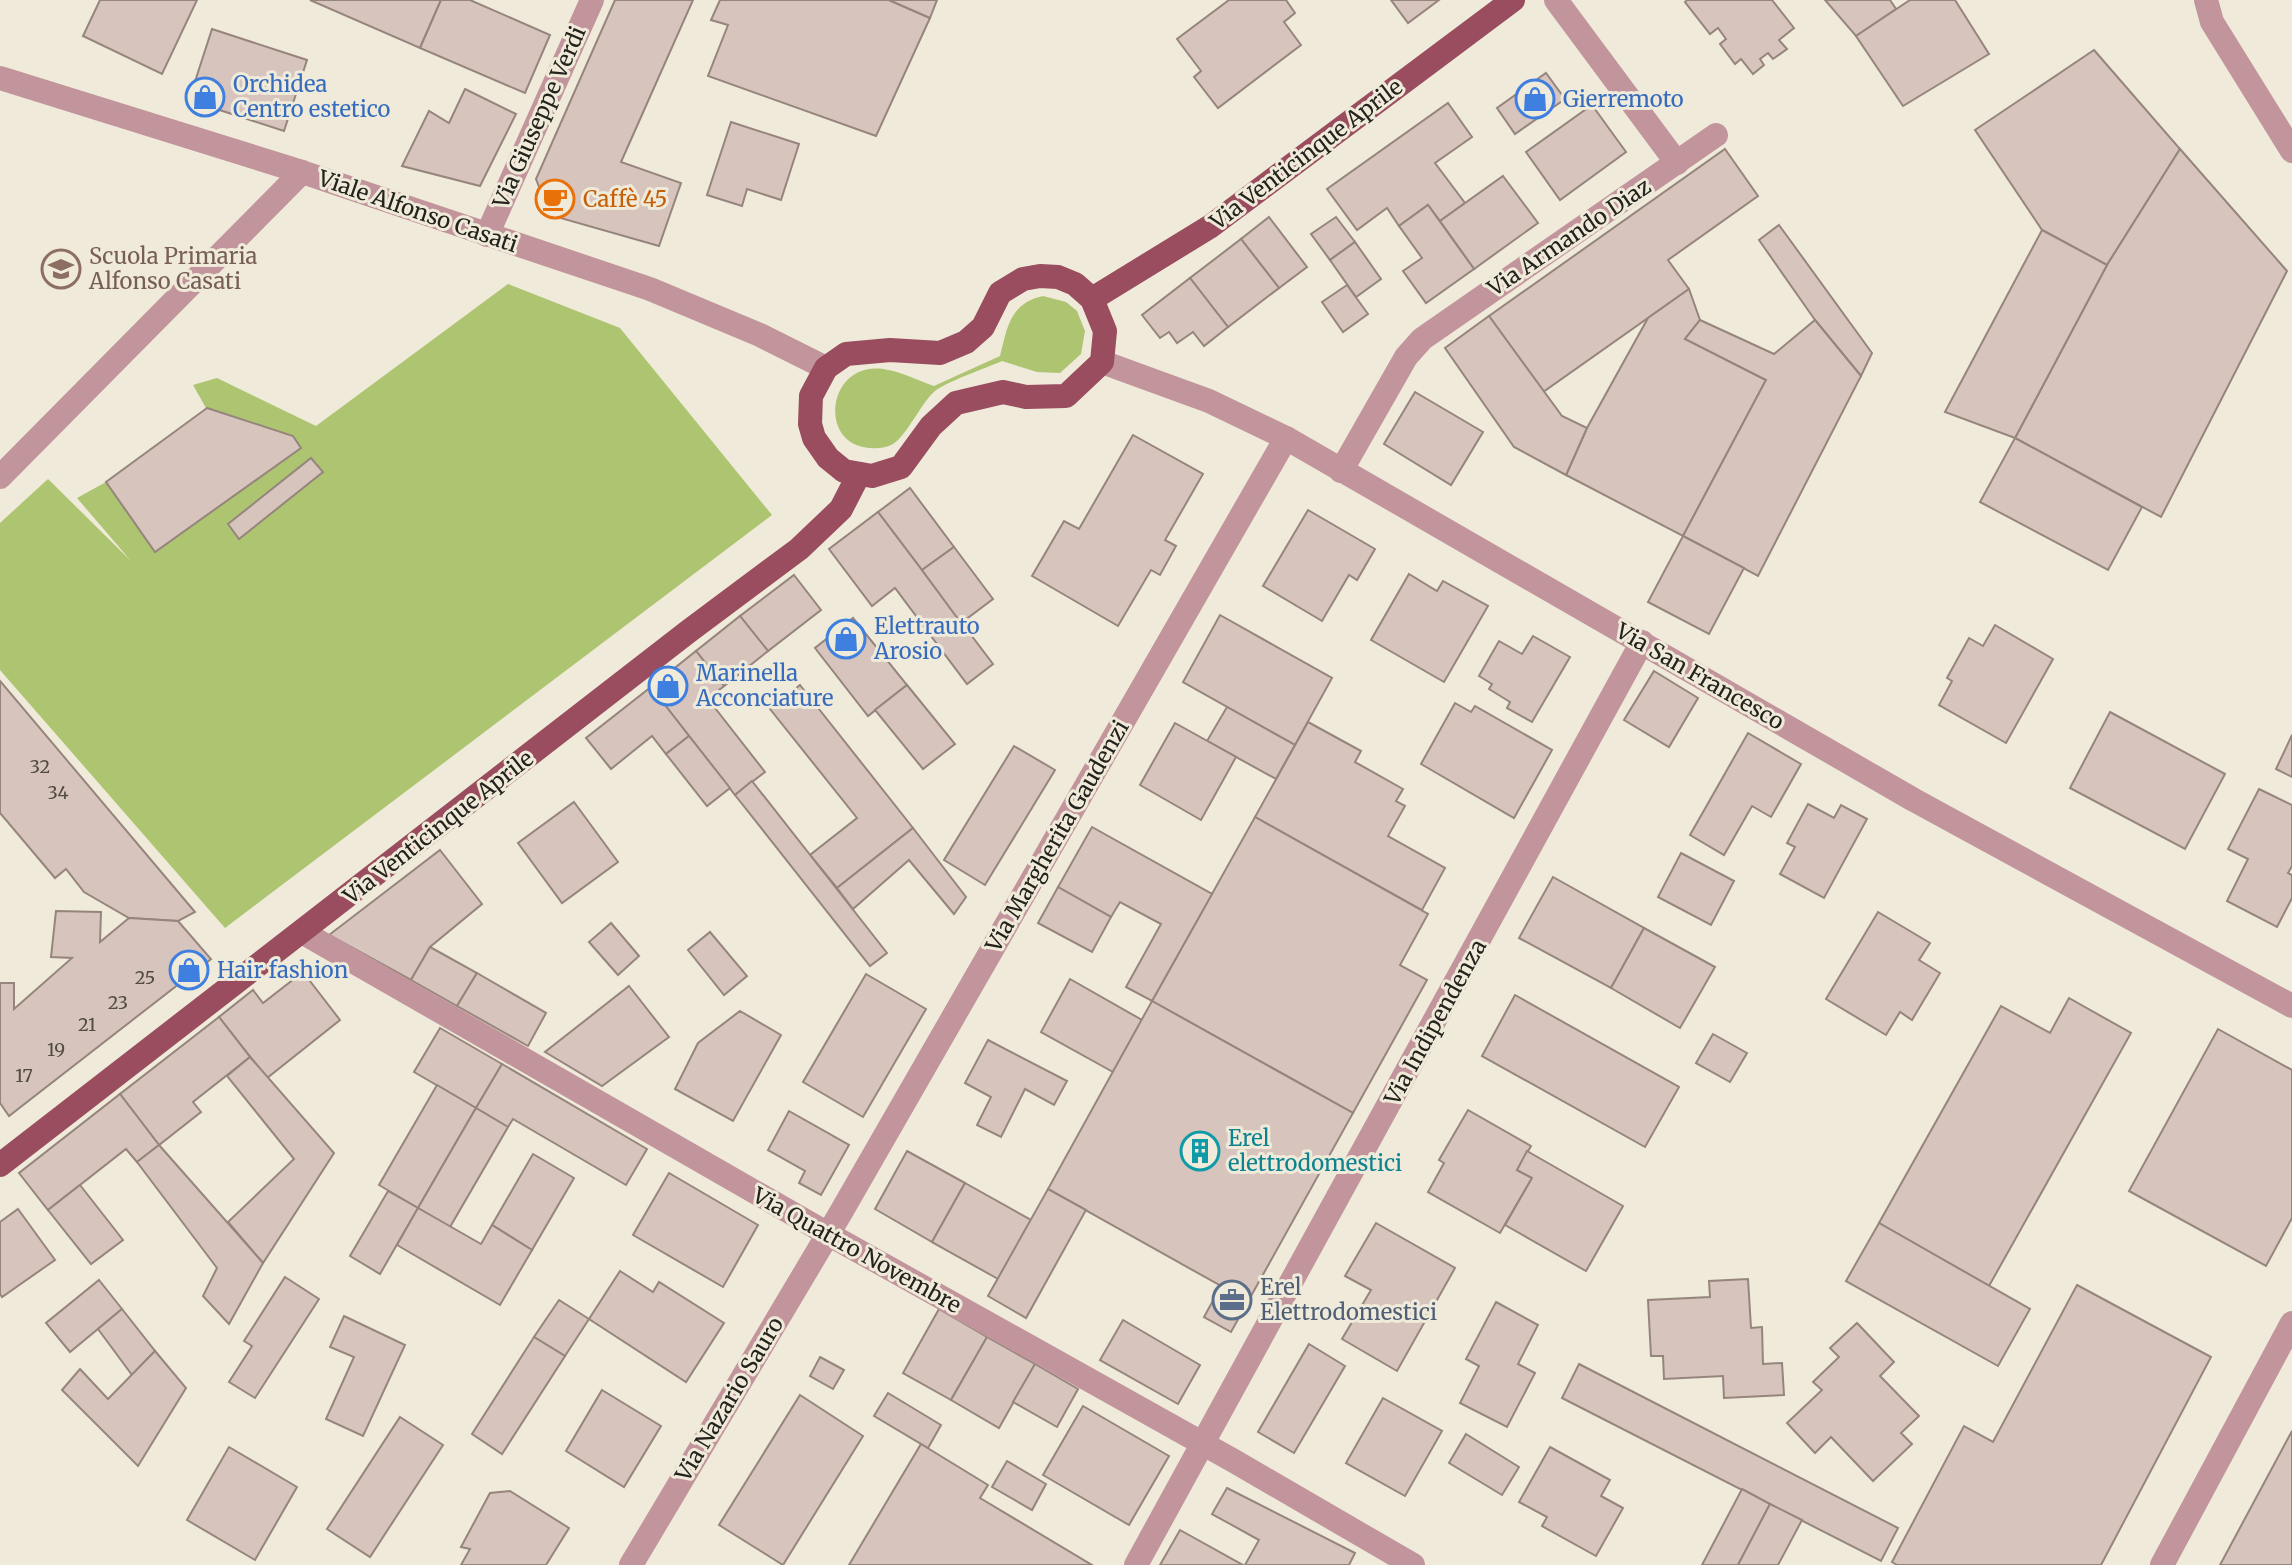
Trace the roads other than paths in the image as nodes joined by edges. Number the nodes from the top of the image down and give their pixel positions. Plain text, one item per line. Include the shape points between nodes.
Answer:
1 (592, 0) edge
2 (1513, 0) edge
3 (1556, 0) edge
4 (2206, 0) edge
5 (0, 78) edge
6 (1716, 135) dead end
7 (2292, 151) edge
8 (1677, 163) junction
9 (302, 172) junction
10 (487, 235) junction
11 (1092, 299) junction
12 (1102, 362) junction
13 (826, 368) junction
14 (1286, 438) junction
15 (1341, 471) junction
16 (859, 474) junction
17 (0, 477) edge
18 (1642, 642) junction
19 (302, 932) junction
20 (2292, 1006) edge
21 (0, 1165) edge
22 (828, 1234) junction
23 (2292, 1323) edge
24 (1204, 1444) junction
25 (631, 1565) edge
26 (1136, 1565) edge
27 (1413, 1565) edge
28 (2162, 1565) edge

1 - 10 street, Via Giuseppe Verdi
2 - 11 main road, Via Venticinque Aprile via 1211,226
3 - 8 street
4 - 7 street via 2212,22
5 - 9 street, Viale Alfonso Casati
6 - 8 street, Via Armando Diaz
8 - 15 street, Via Armando Diaz via 1422,339 1406,357
9 - 10 street, Viale Alfonso Casati
9 - 17 street
10 - 13 street, Viale Alfonso Casati via 650,289
11 - 12 main road via 1105,331
11 - 13 main road via 1058,277 1023,279 1000,293 983,327 966,342 940,353 846,354
12 - 14 street, Via San Francesco via 1209,401
12 - 16 main road via 1066,396 1003,392 956,403 901,467 872,476
13 - 16 main road via 811,396 814,438 844,471
14 - 15 street, Via San Francesco
14 - 22 street, Via Margherita Gaudenzi
15 - 18 street, Via San Francesco
16 - 19 main road, Via Venticinque Aprile via 841,509 799,549
18 - 20 street, Via San Francesco via 1914,800
18 - 24 street, Via Indipendenza
19 - 21 main road, Via Venticinque Aprile
19 - 22 street, Via Quattro Novembre
22 - 24 street, Via Quattro Novembre
22 - 25 street, Via Nazario Sauro
23 - 28 street
24 - 26 street, Via Indipendenza
24 - 27 street, Via Quattro Novembre

